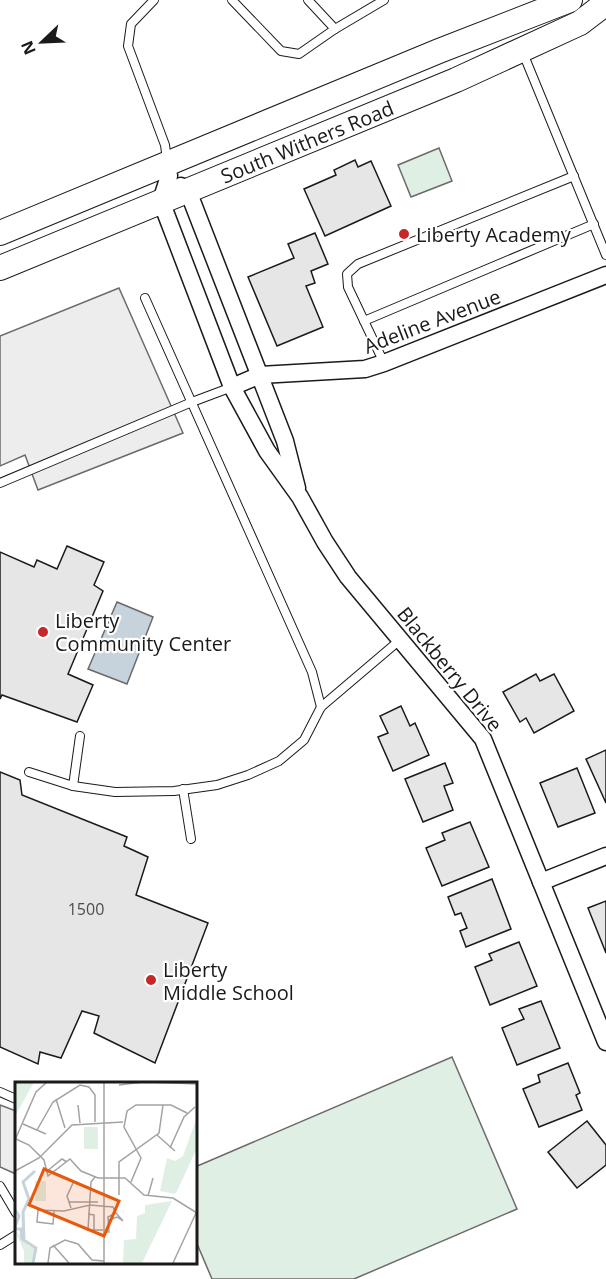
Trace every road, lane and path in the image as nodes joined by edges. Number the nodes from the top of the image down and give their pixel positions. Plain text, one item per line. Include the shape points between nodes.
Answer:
1 (154, 0) edge
2 (232, 0) edge
3 (308, 0) edge
4 (384, 0) edge
5 (570, 0) edge
6 (606, 3) edge
7 (335, 29) junction
8 (522, 50) junction
9 (168, 170) junction
10 (574, 176) junction
11 (188, 191) junction
12 (161, 201) junction
13 (594, 224) junction
14 (0, 233) edge
15 (606, 255) edge
16 (0, 268) edge
17 (606, 275) edge
18 (145, 298) dead end
19 (364, 321) junction
20 (384, 363) junction
21 (260, 375) junction
22 (232, 387) junction
23 (192, 402) junction
24 (0, 483) edge
25 (300, 497) junction
26 (400, 639) junction
27 (321, 707) junction
28 (80, 736) dead end
29 (29, 772) dead end
30 (73, 786) junction
31 (183, 789) junction
32 (191, 839) dead end
33 (606, 856) edge
34 (541, 882) junction
35 (606, 1042) edge
36 (0, 1092) edge
37 (15, 1099) edge
38 (0, 1186) edge
39 (15, 1211) edge
40 (15, 1235) edge
41 (0, 1245) edge

1 - 9 lane via 132,24 128,46 165,145
2 - 7 lane via 281,51 299,54
3 - 7 lane
4 - 7 lane
5 - 9 main road, South Withers Road via 535,10
6 - 8 main road, South Withers Road via 580,23
8 - 10 lane
8 - 11 main road, South Withers Road
9 - 11 street
9 - 12 street
9 - 14 main road, South Withers Road
10 - 13 lane
10 - 19 lane via 358,264 347,274 348,287
11 - 12 main road, South Withers Road
11 - 21 street, Blackberry Drive
12 - 16 main road, South Withers Road
12 - 22 street, Blackberry Drive
13 - 15 lane
13 - 19 lane
17 - 20 street, Adeline Avenue
18 - 23 lane
19 - 20 lane
20 - 21 street, Adeline Avenue via 365,369
21 - 22 street, Adeline Avenue
21 - 25 street, Blackberry Drive via 285,441
22 - 23 lane
22 - 25 street, Blackberry Drive via 267,451
23 - 24 lane
23 - 27 lane via 312,672
25 - 26 street, Blackberry Drive via 348,577
26 - 27 lane
26 - 34 street, Blackberry Drive via 483,739
27 - 31 lane via 304,740 279,760 217,785
28 - 30 lane
29 - 30 lane
30 - 31 lane via 115,792
31 - 32 lane
33 - 34 street
34 - 35 street, Blackberry Drive
36 - 37 lane
38 - 39 lane
40 - 41 lane

